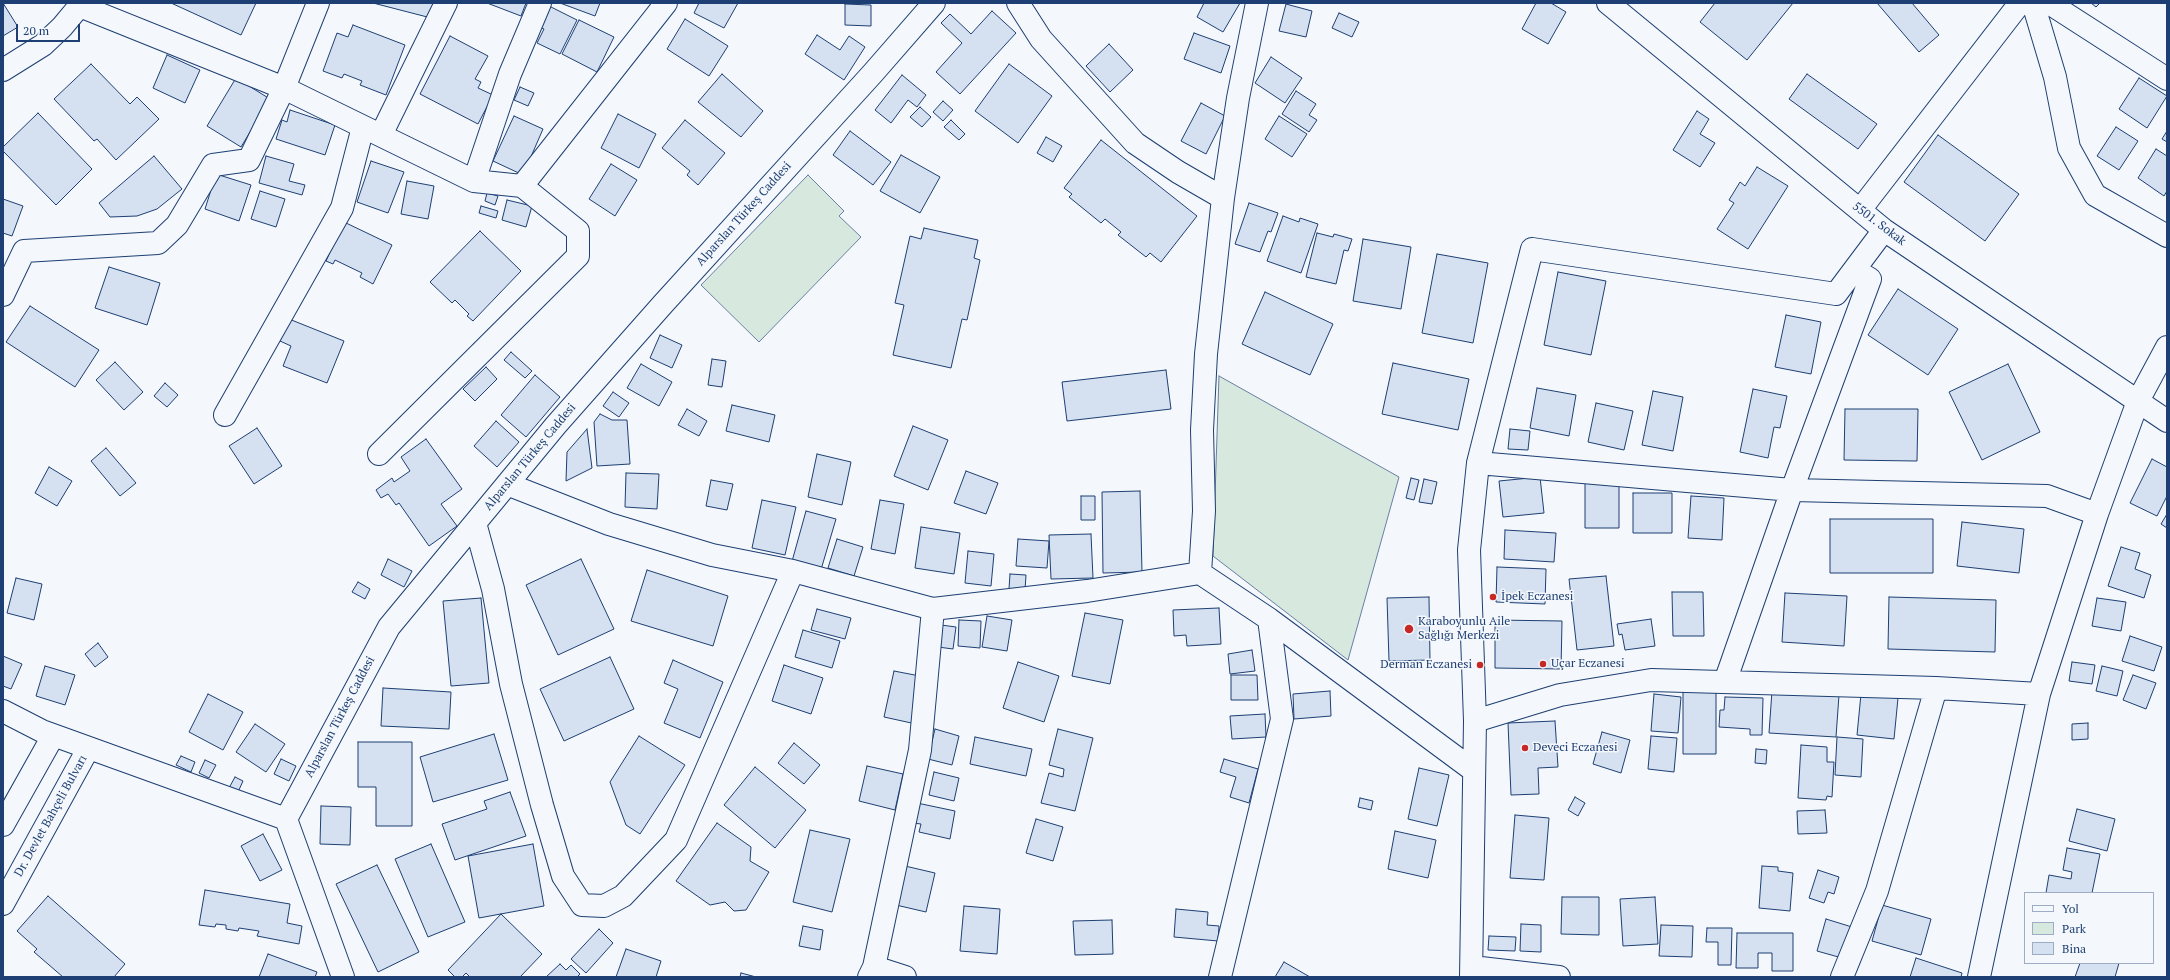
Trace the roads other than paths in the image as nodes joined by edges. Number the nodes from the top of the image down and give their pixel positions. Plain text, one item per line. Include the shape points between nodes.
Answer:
1 (318, 3) edge
2 (446, 3) edge
3 (540, 3) edge
4 (666, 3) edge
5 (934, 3) edge
6 (1018, 3) edge
7 (1257, 3) edge
8 (1608, 3) edge
9 (2020, 3) edge
10 (2033, 3) edge
11 (2049, 3) edge
12 (81, 4) edge
13 (3, 70) edge
14 (2167, 79) edge
15 (284, 88) junction
16 (372, 131) junction
17 (474, 180) junction
18 (522, 186) junction
19 (1223, 198) junction
20 (1860, 210) junction
21 (1884, 230) junction
22 (2167, 236) edge
23 (1854, 270) junction
24 (3, 295) edge
25 (2167, 347) edge
26 (2138, 401) junction
27 (225, 415) dead end
28 (2167, 421) edge
29 (379, 454) dead end
30 (1478, 463) junction
31 (507, 484) junction
32 (1792, 490) junction
33 (2097, 514) junction
34 (475, 523) junction
35 (793, 571) junction
36 (1200, 573) junction
37 (933, 610) junction
38 (1269, 618) junction
39 (1725, 682) junction
40 (1936, 688) junction
41 (2039, 694) junction
42 (3, 711) edge
43 (1475, 721) junction
44 (53, 736) junction
45 (88, 749) junction
46 (1473, 770) junction
47 (286, 819) junction
48 (3, 825) edge
49 (3, 904) edge
50 (872, 972) edge
51 (1471, 972) edge
52 (343, 977) edge
53 (905, 977) edge
54 (1220, 977) edge
55 (1559, 977) edge
56 (1842, 977) edge
57 (1979, 977) edge

1 - 15 street
2 - 16 street
3 - 17 street via 510,74
4 - 18 street
5 - 31 street, Alparslan Türkeş Caddesi via 662,304
6 - 19 street via 1041,39 1135,143
7 - 19 street via 1238,98
8 - 20 street, 5501. Sokak
9 - 20 street
10 - 22 street via 2055,76 2069,148 2095,195
11 - 14 street
12 - 13 street via 43,45
12 - 15 street
15 - 16 street
15 - 24 street via 249,160 213,165 177,225 158,243 24,251
16 - 17 street
16 - 27 street via 342,208
17 - 18 street
18 - 29 street via 578,231 578,256
19 - 36 street via 1204,392 1204,511
20 - 21 street, 5501. Sokak
21 - 23 street
21 - 26 street, 5501. Sokak
23 - 30 street via 1836,294 1532,249
23 - 32 street via 1870,278
25 - 26 street
26 - 28 street, 5501. Sokak
26 - 33 street
30 - 32 street
30 - 43 street via 1469,550
31 - 34 street, Alparslan Türkeş Caddesi
31 - 35 street via 609,524 668,542 712,555
32 - 33 street via 2047,496
32 - 39 street
33 - 41 street
34 - 35 street via 493,588 511,684 544,812 562,876 582,905 604,906 623,896 676,840
34 - 47 street, Alparslan Türkeş Caddesi via 389,627
35 - 37 street
36 - 37 street via 1087,591
36 - 38 street
37 - 50 street via 920,750
38 - 46 street
38 - 54 street via 1282,719
39 - 40 street
39 - 43 street via 1651,680 1560,695
40 - 41 street
40 - 56 street via 1877,891
41 - 57 street
42 - 44 street
43 - 46 street
44 - 45 street
44 - 48 street
45 - 47 street
45 - 49 street, Dr. Devlet Bahçeli Bulvarı
46 - 51 street
47 - 52 street
50 - 53 street
51 - 55 street

